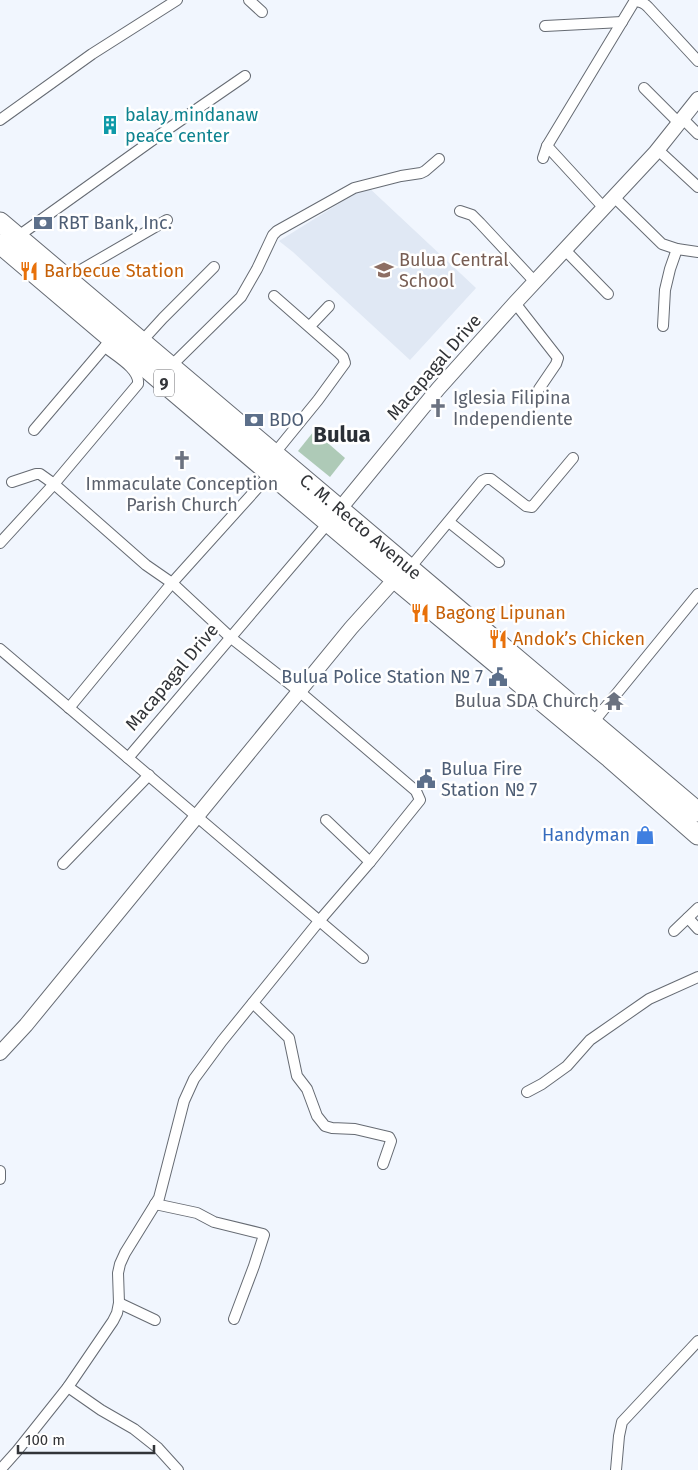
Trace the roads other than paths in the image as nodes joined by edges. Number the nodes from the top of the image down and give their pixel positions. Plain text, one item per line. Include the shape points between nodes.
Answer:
1 (177, 0) edge
2 (249, 0) edge
3 (262, 12) dead end
4 (622, 22) junction
5 (545, 26) dead end
6 (698, 61) edge
7 (245, 76) dead end
8 (644, 88) dead end
9 (698, 99) edge
10 (0, 120) edge
11 (681, 121) junction
12 (698, 134) edge
13 (547, 146) junction
14 (658, 150) junction
15 (543, 158) dead end
16 (438, 159) dead end
17 (698, 187) edge
18 (614, 197) junction
19 (604, 208) junction
20 (460, 211) dead end
21 (167, 220) dead end
22 (0, 222) edge
23 (17, 237) junction
24 (0, 244) edge
25 (677, 249) junction
26 (565, 250) junction
27 (698, 252) edge
28 (214, 267) dead end
29 (67, 278) junction
30 (535, 282) junction
31 (608, 294) dead end
32 (274, 296) dead end
33 (514, 303) junction
34 (328, 306) dead end
35 (310, 326) junction
36 (663, 326) dead end
37 (113, 337) junction
38 (142, 341) junction
39 (173, 376) junction
40 (540, 389) dead end
41 (34, 430) dead end
42 (274, 454) junction
43 (572, 458) dead end
44 (271, 474) junction
45 (12, 482) dead end
46 (54, 484) junction
47 (334, 516) junction
48 (449, 522) junction
49 (0, 543) edge
50 (498, 562) dead end
51 (402, 574) junction
52 (172, 583) junction
53 (698, 594) edge
54 (230, 637) junction
55 (0, 649) edge
56 (300, 692) junction
57 (69, 708) junction
58 (588, 729) junction
59 (128, 758) junction
60 (149, 775) junction
61 (698, 812) edge
62 (198, 816) junction
63 (326, 820) dead end
64 (698, 835) edge
65 (370, 862) junction
66 (63, 864) dead end
67 (698, 908) edge
68 (688, 918) junction
69 (320, 920) junction
70 (698, 930) edge
71 (674, 931) dead end
72 (364, 958) dead end
73 (698, 977) edge
74 (253, 1002) junction
75 (0, 1053) edge
76 (527, 1092) dead end
77 (383, 1164) dead end
78 (0, 1171) edge
79 (0, 1179) edge
80 (155, 1204) junction
81 (119, 1304) junction
82 (234, 1319) dead end
83 (156, 1320) dead end
84 (698, 1341) edge
85 (68, 1387) junction
86 (0, 1470) edge
87 (178, 1470) edge
88 (616, 1470) edge

1 - 10 street via 92,54
2 - 3 street
4 - 5 street
4 - 6 street via 634,2 640,1
4 - 13 street
7 - 23 street
8 - 11 street
9 - 11 street, Macapagal Drive
11 - 12 street
11 - 14 street, Macapagal Drive
13 - 15 street
13 - 19 street
14 - 17 street
14 - 18 street, Macapagal Drive
16 - 39 street via 421,173 354,188 277,231 241,297
18 - 19 street, Macapagal Drive
18 - 25 street via 662,244
19 - 26 street, Macapagal Drive
20 - 30 street via 472,215
21 - 29 street
22 - 23 highway, C. M. Recto Avenue / 9
23 - 29 highway, C. M. Recto Avenue / 9
24 - 37 highway, C. M. Recto Avenue / 9
25 - 27 street
25 - 36 street via 665,290
26 - 30 street, Macapagal Drive
26 - 31 street
28 - 38 street
29 - 37 highway, C. M. Recto Avenue / 9
30 - 33 street, Macapagal Drive
32 - 35 street
33 - 40 street via 558,358
33 - 47 street, Macapagal Drive via 438,389
34 - 35 street
35 - 42 street via 343,356 345,363
37 - 38 highway, C. M. Recto Avenue / 9
37 - 39 highway, C. M. Recto Avenue / 9
37 - 41 street
37 - 46 street via 137,374 138,384
38 - 39 highway, C. M. Recto Avenue / 9
39 - 42 highway, C. M. Recto Avenue / 9
39 - 44 highway, C. M. Recto Avenue / 9
42 - 47 highway, C. M. Recto Avenue / 9
43 - 48 street via 532,507 526,506 495,481 486,479
44 - 47 highway, C. M. Recto Avenue / 9
44 - 52 street
45 - 46 street via 40,474
46 - 49 street
46 - 52 street via 146,565
47 - 51 highway, C. M. Recto Avenue / 9
47 - 54 street, Macapagal Drive
48 - 50 street
48 - 51 street
51 - 56 street via 351,628
51 - 58 highway, C. M. Recto Avenue / 9
52 - 54 street
52 - 57 street
53 - 58 street
54 - 56 street
54 - 59 street, Macapagal Drive
55 - 57 street
56 - 62 street
56 - 65 street via 419,796 420,800
57 - 59 street
58 - 61 highway, C. M. Recto Avenue / 9
58 - 64 highway, C. M. Recto Avenue / 9
59 - 60 street
60 - 62 street
60 - 66 street
62 - 69 street
62 - 75 street
63 - 65 street
65 - 69 street
67 - 68 street
68 - 70 street
68 - 71 street
69 - 72 street
69 - 74 street
73 - 76 street via 648,999 590,1040 567,1066
74 - 77 street via 289,1038 297,1076 325,1126 388,1136 390,1141
74 - 80 street via 194,1079 184,1101
78 - 79 street
80 - 81 street via 120,1264
80 - 82 street via 197,1213 214,1222 264,1236
81 - 83 street
81 - 85 street via 113,1321
84 - 88 street via 622,1422
85 - 86 street
85 - 87 street via 158,1448

